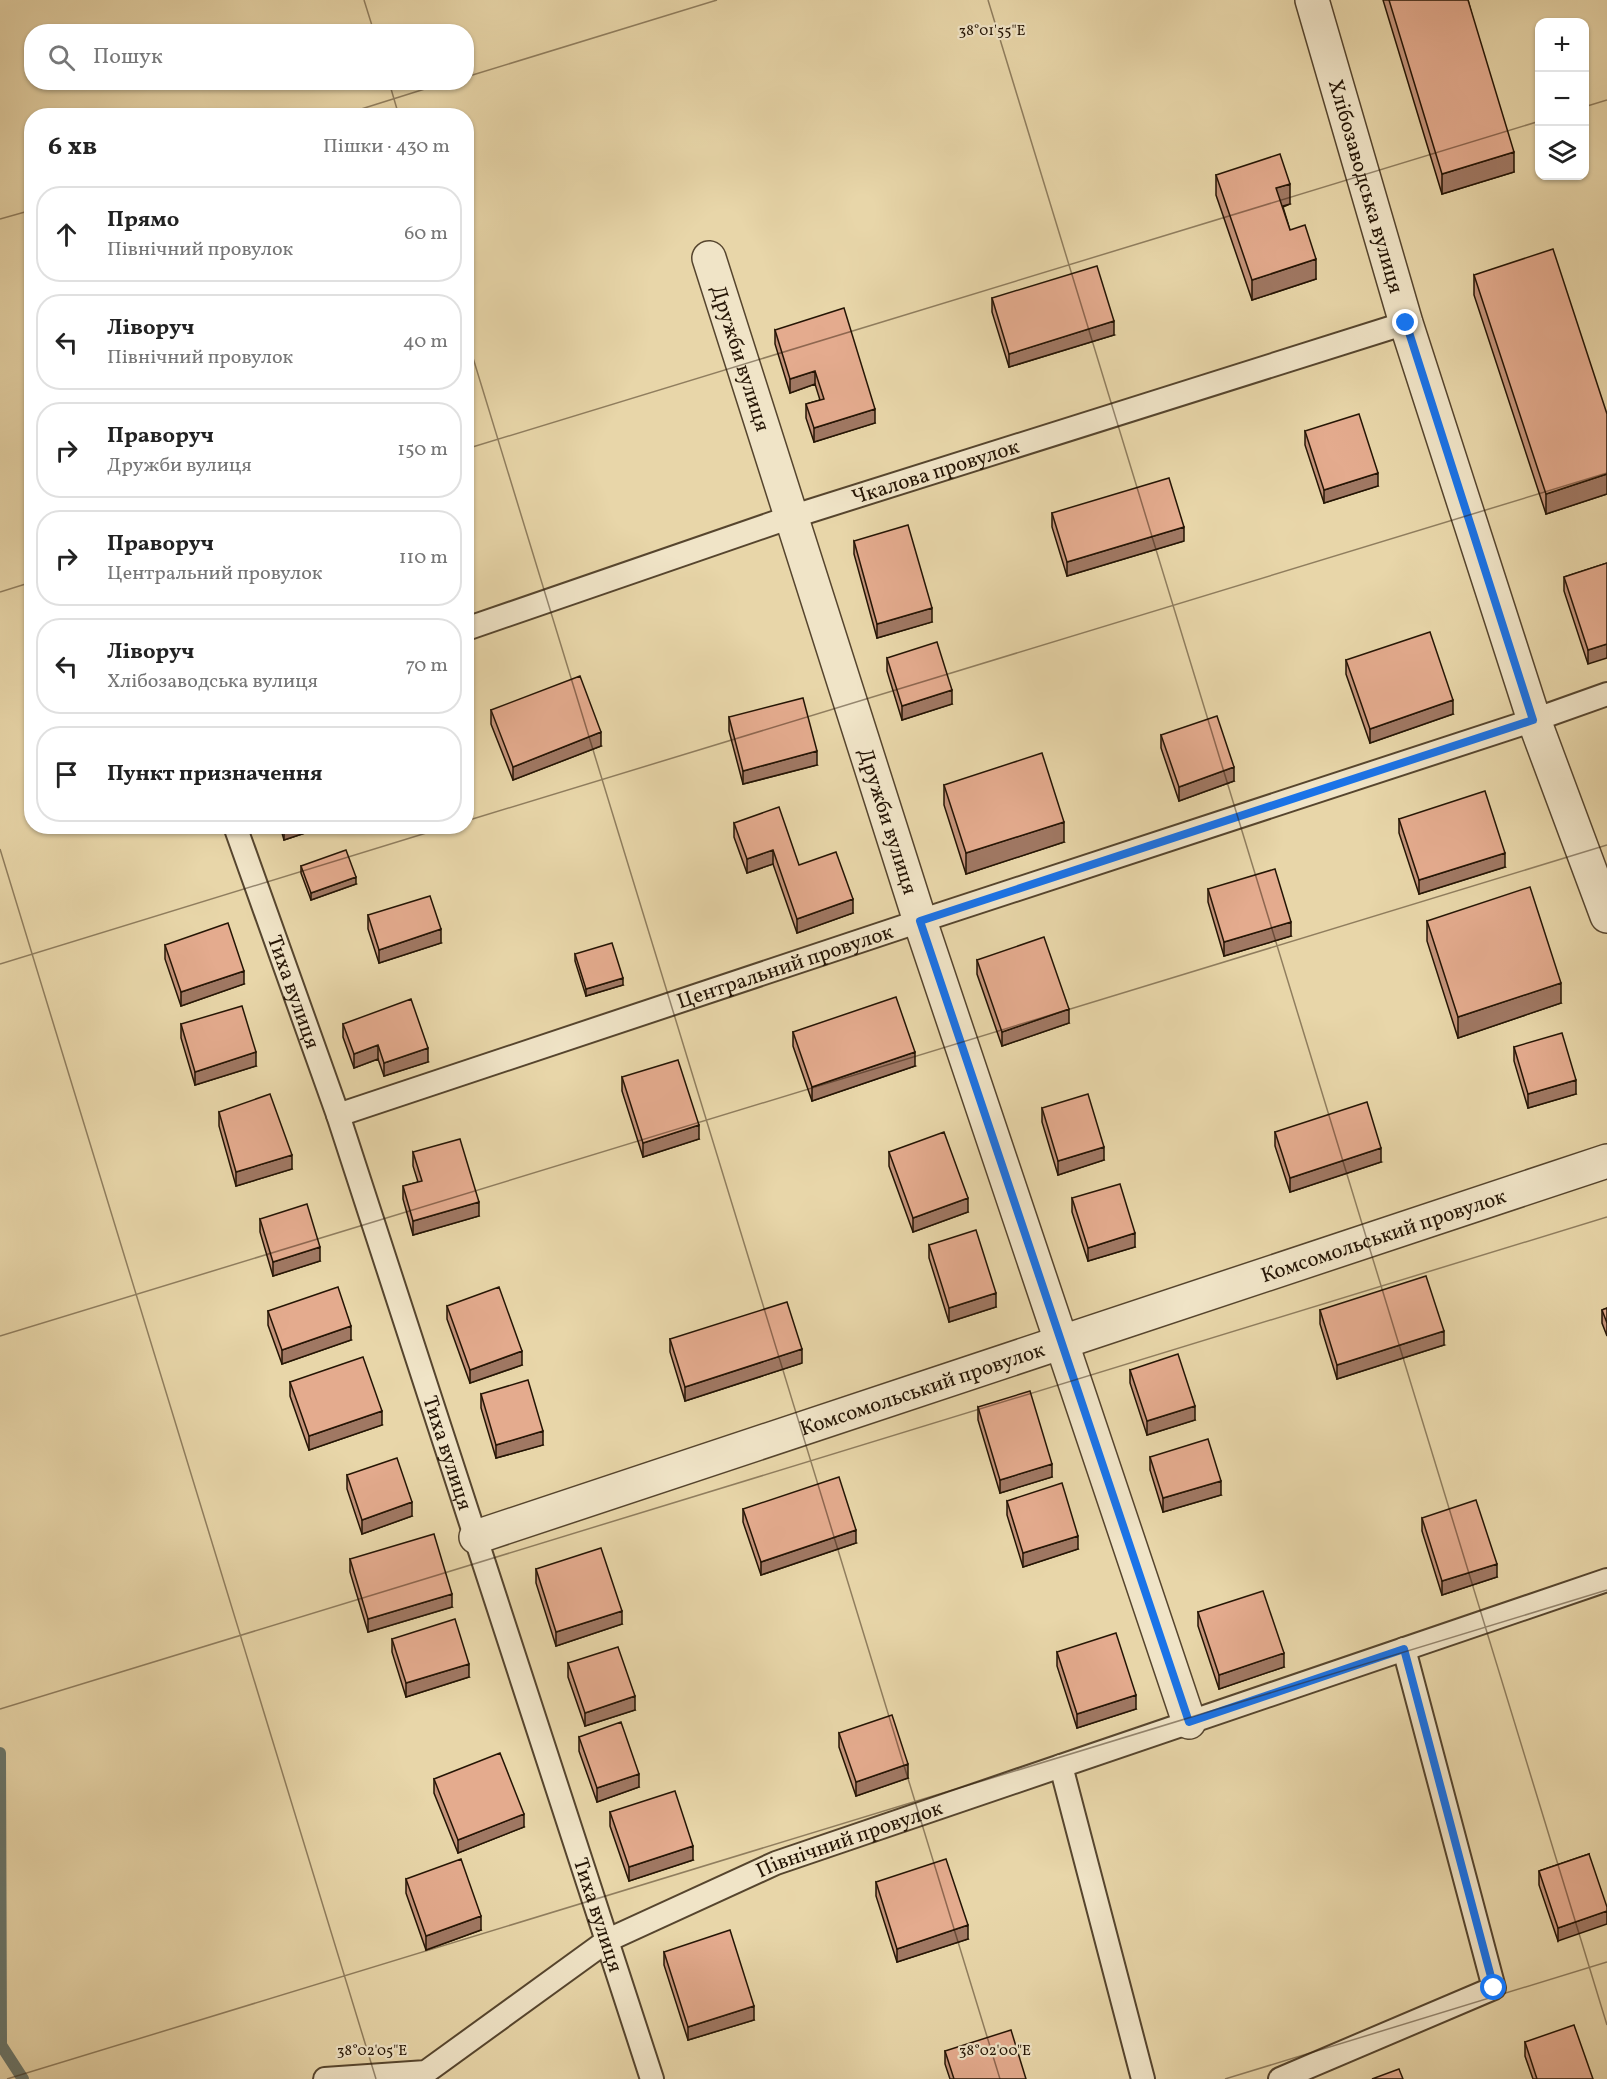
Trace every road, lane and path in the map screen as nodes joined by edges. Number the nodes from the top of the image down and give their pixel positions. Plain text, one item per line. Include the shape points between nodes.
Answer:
1 (1312, 0) edge
2 (709, 258) dead end
3 (1406, 323) junction
4 (790, 517) junction
5 (474, 626) edge
6 (1607, 694) edge
7 (1533, 720) junction
8 (238, 834) edge
9 (1607, 916) edge
10 (920, 921) junction
11 (338, 1115) junction
12 (1607, 1161) edge
13 (1062, 1342) junction
14 (476, 1538) junction
15 (1607, 1580) edge
16 (1404, 1649) junction
17 (1189, 1722) junction
18 (1061, 1766) junction
19 (608, 1940) junction
20 (431, 2075) edge
21 (325, 2079) edge
22 (652, 2079) edge
23 (1143, 2079) edge
24 (1280, 2079) edge

1 - 3 street, Хлібозаводська вулиця
2 - 4 street, Дружби вулиця
3 - 4 lane, Чкалова провулок
3 - 7 street, Хлібозаводська вулиця
4 - 5 lane, Чкалова провулок
4 - 10 street, Дружби вулиця
6 - 7 lane, Центральний провулок
7 - 9 street, Хлібозаводська вулиця
7 - 10 lane, Центральний провулок
8 - 11 lane, Тиха вулиця
10 - 11 lane, Центральний провулок
10 - 13 street, Дружби вулиця
11 - 14 lane, Тиха вулиця
12 - 13 street, Комсомольський провулок
13 - 14 street, Комсомольський провулок
13 - 17 street, Дружби вулиця
14 - 19 lane, Тиха вулиця
15 - 16 lane, Північний провулок
16 - 17 lane, Північний провулок
16 - 24 lane via 1494,1988
17 - 18 lane, Північний провулок
18 - 19 lane, Північний провулок via 776,1863
18 - 23 lane
19 - 20 lane, Північний провулок
19 - 22 lane, Тиха вулиця
20 - 21 lane, Північний провулок

